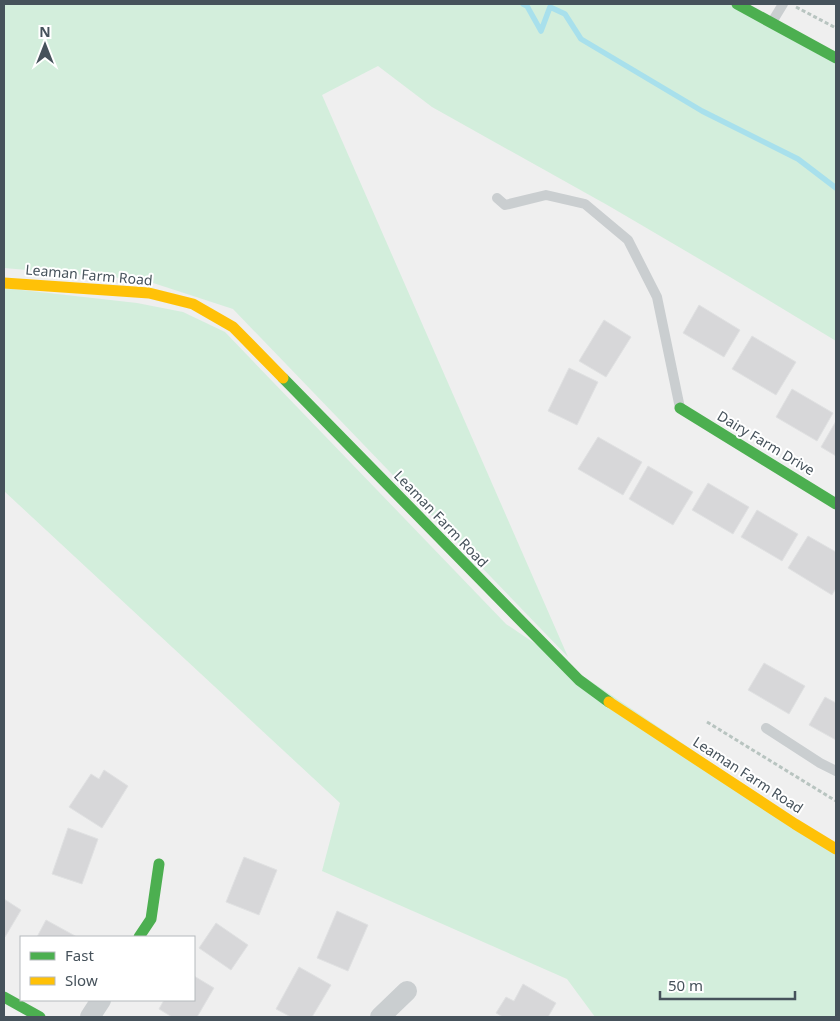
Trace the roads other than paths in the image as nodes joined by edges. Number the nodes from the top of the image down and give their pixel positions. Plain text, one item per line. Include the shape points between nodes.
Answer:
1 (737, 4) edge
2 (783, 4) edge
3 (771, 22) junction
4 (836, 58) edge
5 (497, 198) dead end
6 (4, 283) edge
7 (680, 408) joint
8 (836, 504) edge
9 (766, 728) dead end
10 (836, 771) edge
11 (836, 849) edge
12 (159, 864) dead end
13 (140, 936) edge
14 (407, 991) dead end
15 (4, 997) edge
16 (99, 1001) edge
17 (40, 1017) edge
18 (90, 1017) edge
19 (380, 1017) edge

1 - 3 street
2 - 3 lane
3 - 4 street
5 - 7 lane via 505,205 546,195 584,204 628,240 657,297
6 - 11 street, Leaman Farm Road via 149,293 192,304 233,327 579,680
7 - 8 street, Dairy Farm Drive
9 - 10 lane
12 - 13 street via 151,919
14 - 19 street
15 - 17 street
16 - 18 street

